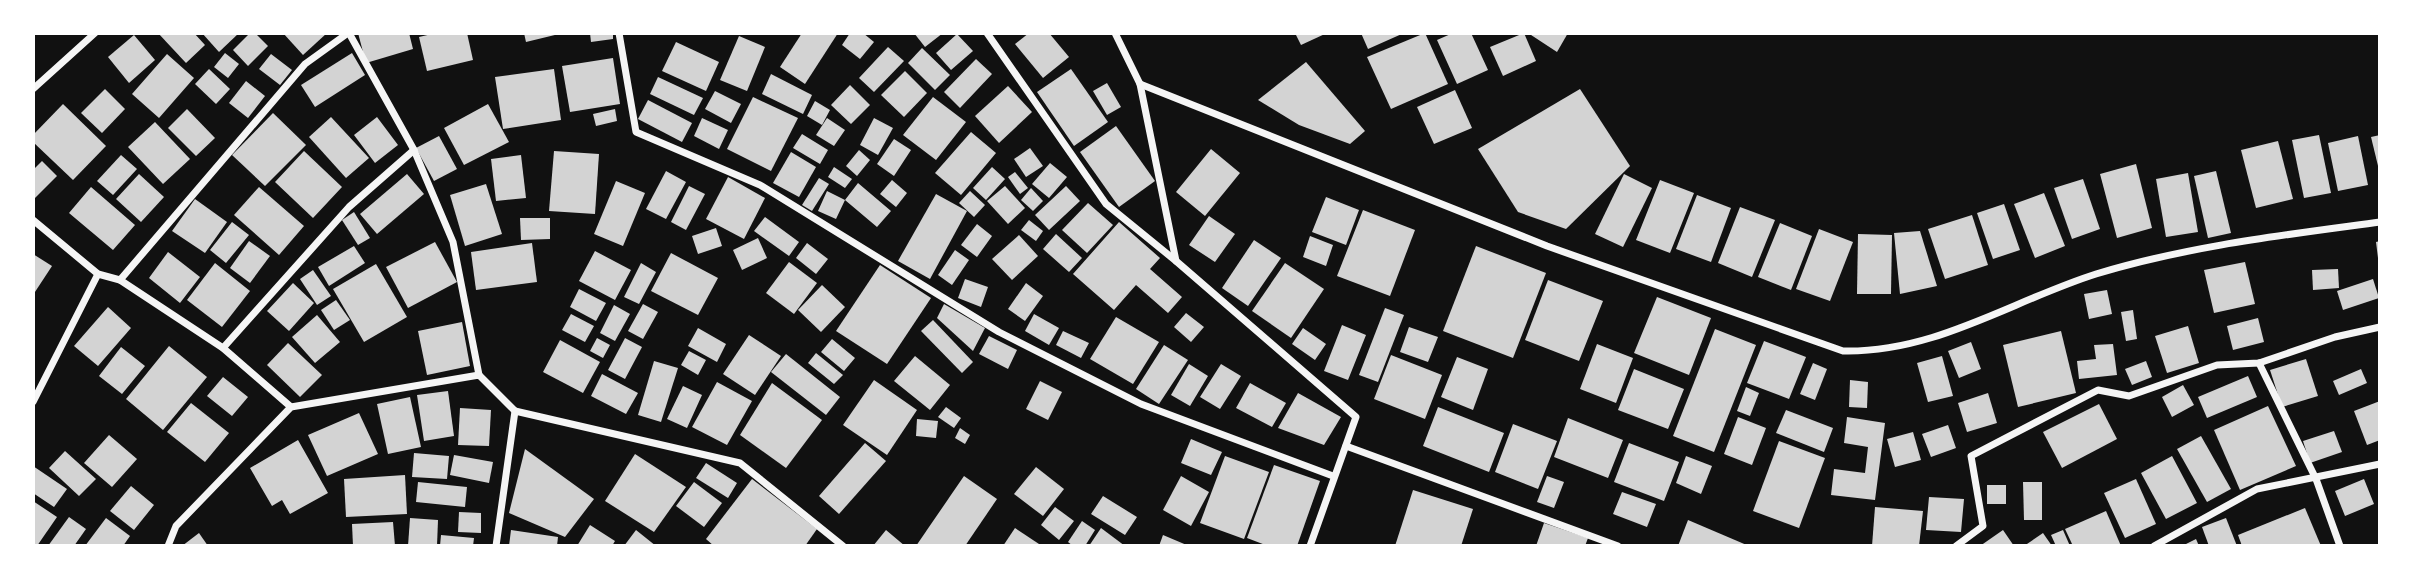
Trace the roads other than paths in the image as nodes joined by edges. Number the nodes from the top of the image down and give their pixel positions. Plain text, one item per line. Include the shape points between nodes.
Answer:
1 (95, 33) edge
2 (348, 33) edge
3 (619, 33) edge
4 (987, 33) edge
5 (1115, 33) edge
6 (1140, 84) junction
7 (33, 89) edge
8 (414, 150) junction
9 (33, 220) edge
10 (2380, 222) edge
11 (1177, 261) junction
12 (98, 274) junction
13 (120, 280) junction
14 (2380, 327) edge
15 (223, 348) junction
16 (2259, 363) junction
17 (479, 375) junction
18 (33, 402) edge
19 (291, 407) junction
20 (515, 411) junction
21 (1346, 446) junction
22 (2380, 464) edge
23 (1333, 476) junction
24 (2316, 479) junction
25 (1614, 545) edge
26 (168, 546) edge
27 (496, 546) edge
28 (844, 546) edge
29 (1310, 546) edge
30 (1956, 546) edge
31 (2154, 546) edge
32 (2340, 546) edge

1 - 7 street
2 - 8 street
2 - 13 street via 304,64
3 - 23 street via 636,132 760,185 999,332 1141,404
4 - 11 street via 1106,204
5 - 6 street
6 - 10 street via 1547,246 1843,351 1878,352 1950,334 2095,274 2231,242
6 - 11 street
8 - 15 street via 349,207
8 - 17 street via 453,242
9 - 12 street
11 - 21 street via 1356,417
12 - 13 street
12 - 18 street
13 - 15 street
14 - 16 street
15 - 19 street
16 - 24 street
16 - 30 street via 2217,365 2129,396 2098,390 1971,456 1983,526
17 - 19 street
17 - 20 street
19 - 26 street via 176,526
20 - 27 street
20 - 28 street via 740,464
21 - 23 street
21 - 25 street
22 - 24 street
23 - 29 street
24 - 31 street via 2258,489
24 - 32 street

